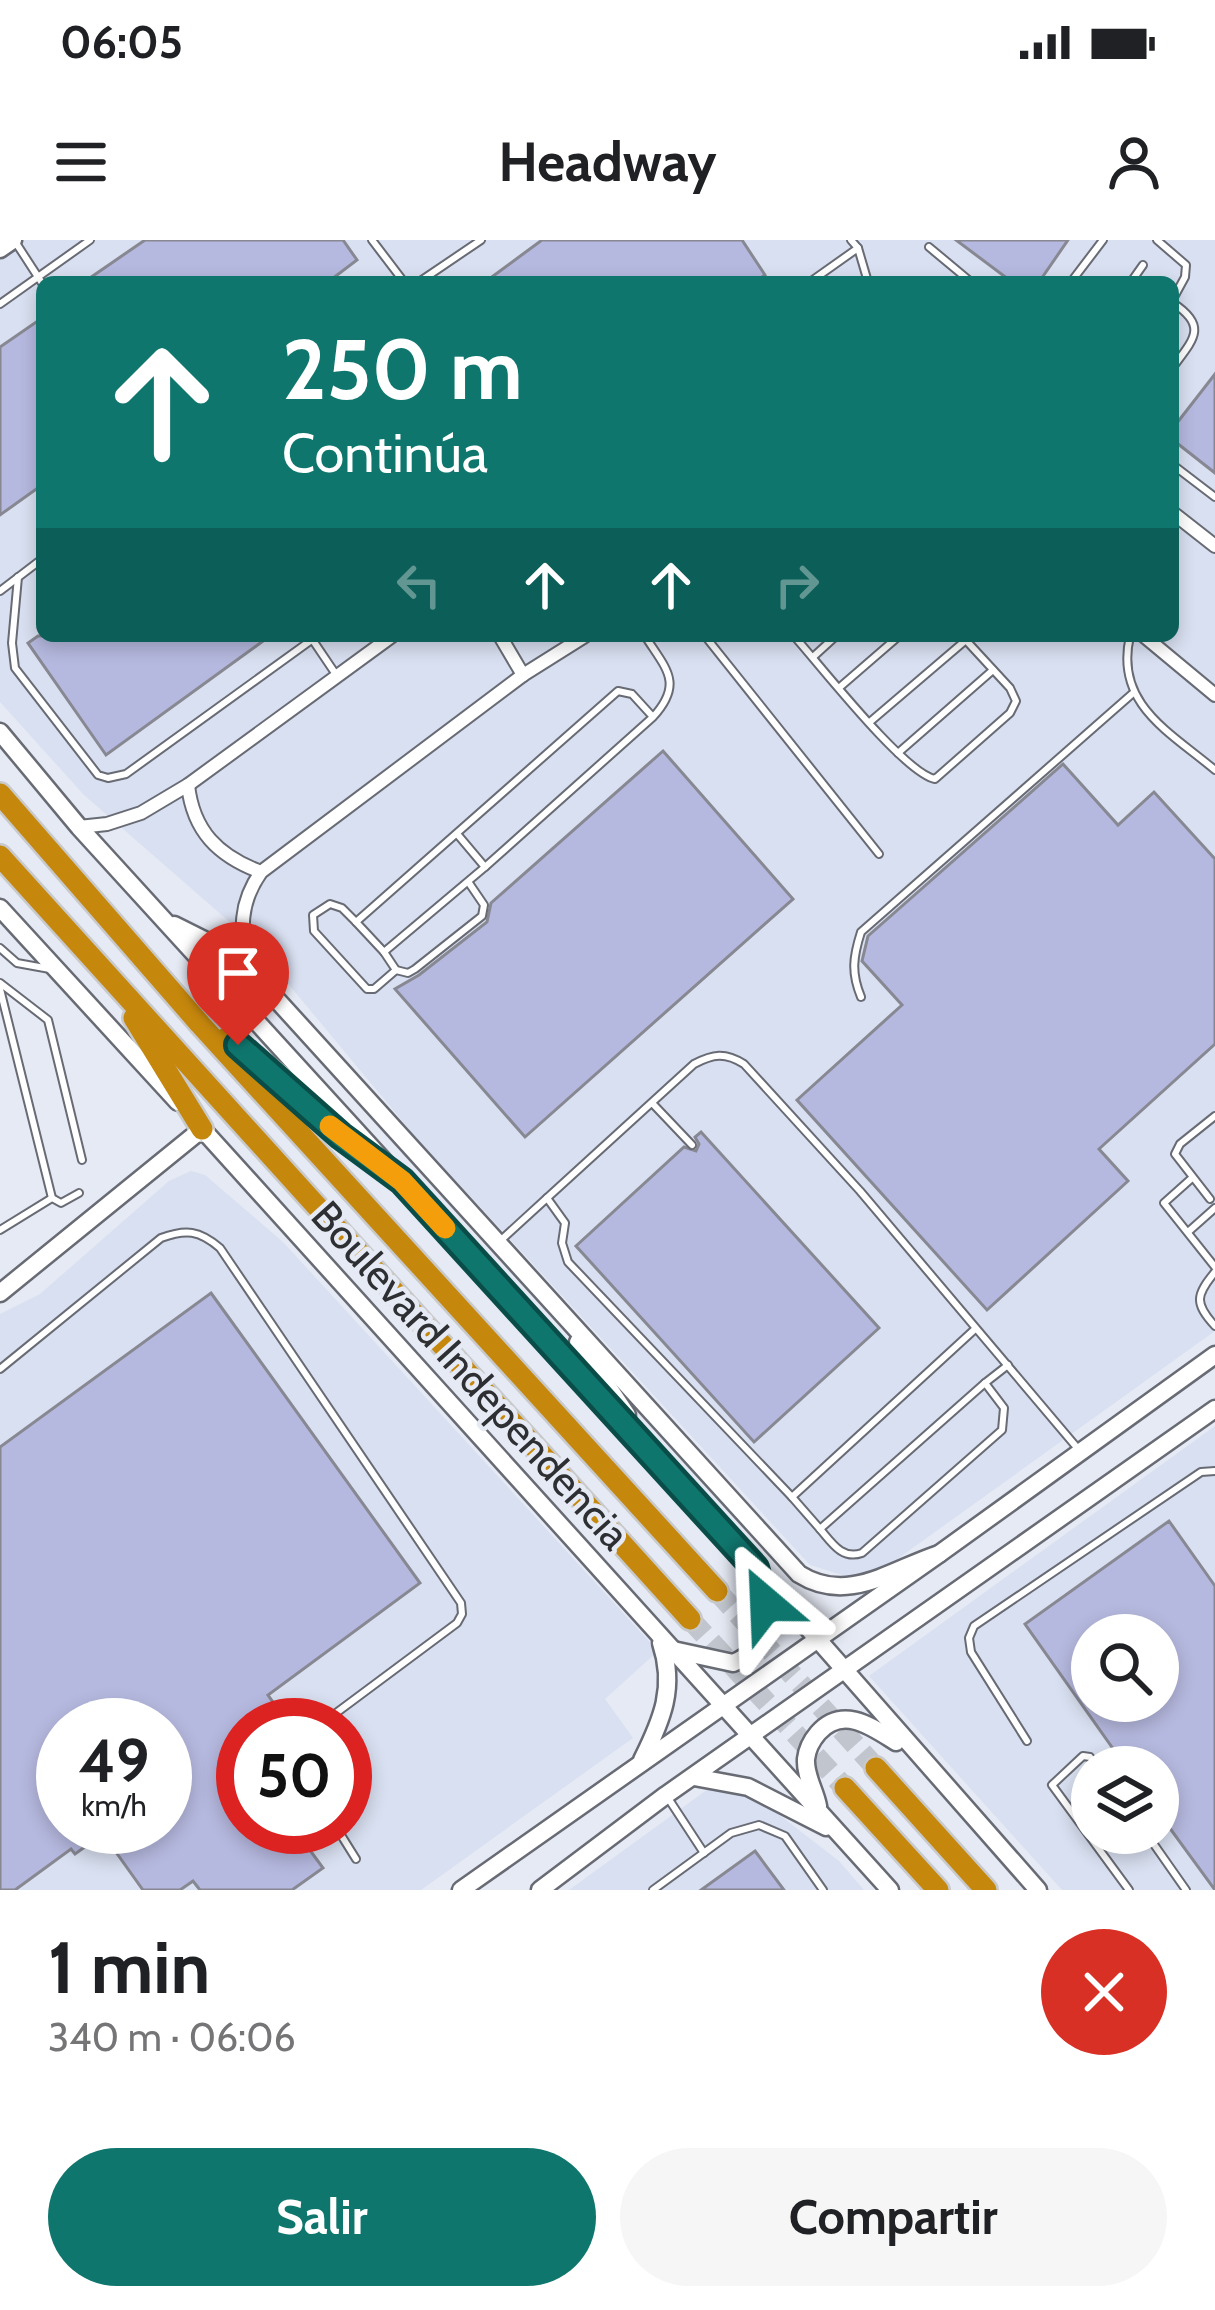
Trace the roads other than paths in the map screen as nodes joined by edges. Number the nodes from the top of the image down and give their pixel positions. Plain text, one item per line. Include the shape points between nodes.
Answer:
1 (14, 240) edge
2 (90, 240) edge
3 (372, 240) edge
4 (481, 240) edge
5 (1102, 240) edge
6 (1157, 240) edge
7 (854, 244) edge
8 (928, 247) dead end
9 (0, 249) edge
10 (1143, 266) dead end
11 (37, 276) edge
12 (45, 276) edge
13 (399, 276) edge
14 (428, 276) edge
15 (817, 276) edge
16 (866, 276) edge
17 (964, 276) edge
18 (1075, 276) edge
19 (1136, 276) edge
20 (36, 282) edge
21 (1179, 289) edge
22 (0, 304) edge
23 (1179, 306) edge
24 (1179, 359) edge
25 (1179, 470) edge
26 (1215, 497) edge
27 (1179, 518) edge
28 (1215, 546) edge
29 (36, 564) edge
30 (18, 577) junction
31 (0, 591) edge
32 (309, 642) edge
33 (317, 642) edge
34 (384, 642) edge
35 (504, 642) edge
36 (575, 642) edge
37 (649, 642) edge
38 (710, 642) edge
39 (799, 642) edge
40 (829, 642) edge
41 (891, 642) edge
42 (960, 642) edge
43 (968, 642) edge
44 (1130, 642) edge
45 (1151, 642) edge
46 (813, 657) junction
47 (993, 670) junction
48 (523, 675) junction
49 (338, 677) junction
50 (840, 687) junction
51 (1132, 694) junction
52 (1215, 695) edge
53 (652, 716) junction
54 (871, 721) junction
55 (0, 732) edge
56 (898, 753) junction
57 (1215, 770) edge
58 (188, 784) junction
59 (0, 794) edge
60 (79, 826) junction
61 (458, 836) junction
62 (879, 854) dead end
63 (0, 856) edge
64 (485, 867) junction
65 (261, 872) junction
66 (469, 883) junction
67 (0, 908) edge
68 (166, 920) junction
69 (356, 922) junction
70 (0, 948) edge
71 (384, 952) junction
72 (248, 968) junction
73 (55, 969) junction
74 (396, 970) junction
75 (105, 971) junction
76 (0, 986) edge
77 (861, 997) dead end
78 (200, 1024) junction
79 (653, 1104) junction
80 (1215, 1116) edge
81 (202, 1129) junction
82 (692, 1145) dead end
83 (82, 1160) dead end
84 (1192, 1178) junction
85 (402, 1181) junction
86 (79, 1193) dead end
87 (52, 1198) junction
88 (548, 1198) junction
89 (1214, 1202) edge
90 (0, 1230) edge
91 (1188, 1232) junction
92 (500, 1241) junction
93 (1215, 1269) edge
94 (536, 1281) junction
95 (0, 1293) edge
96 (1215, 1326) edge
97 (974, 1330) junction
98 (1215, 1354) edge
99 (1008, 1365) junction
100 (0, 1369) edge
101 (985, 1383) junction
102 (1215, 1409) edge
103 (1081, 1452) junction
104 (662, 1465) junction
105 (1215, 1471) edge
106 (792, 1497) junction
107 (820, 1529) junction
108 (939, 1554) junction
109 (755, 1568) junction
110 (717, 1592) tunnel mouth
111 (690, 1619) tunnel mouth
112 (815, 1640) junction
113 (666, 1643) junction
114 (844, 1673) junction
115 (356, 1698) edge
116 (723, 1707) junction
117 (753, 1738) junction
118 (1027, 1741) dead end
119 (908, 1746) junction
120 (641, 1762) junction
121 (876, 1768) tunnel mouth
122 (1071, 1768) edge
123 (694, 1777) junction
124 (845, 1788) tunnel mouth
125 (666, 1795) junction
126 (1071, 1811) edge
127 (820, 1814) junction
128 (834, 1829) junction
129 (704, 1852) junction
130 (353, 1854) edge
131 (1103, 1854) edge
132 (1161, 1854) edge
133 (356, 1859) dead end
134 (460, 1890) edge
135 (540, 1890) edge
136 (653, 1890) edge
137 (823, 1890) edge
138 (890, 1890) edge
139 (938, 1890) edge
140 (986, 1890) edge
141 (1038, 1890) edge
142 (1129, 1890) edge
143 (1186, 1890) edge

1 - 9 main road
1 - 11 lane
2 - 12 lane
3 - 13 lane
4 - 14 lane
5 - 18 lane
6 - 21 lane via 1186,265
7 - 15 lane
7 - 16 lane
8 - 17 lane
10 - 19 lane
20 - 22 lane
23 - 24 lane via 1195,331
25 - 26 lane
27 - 28 street
29 - 30 lane
30 - 31 lane
30 - 32 lane via 14,668 108,778 126,774
33 - 49 lane
34 - 49 street
35 - 48 street
36 - 48 street
37 - 53 lane via 671,687
38 - 62 lane
39 - 46 lane
40 - 46 lane
41 - 50 lane
42 - 54 lane
43 - 47 lane
44 - 51 lane
45 - 52 street
46 - 50 lane
47 - 56 lane
47 - 56 lane via 1015,695 1014,706 941,776 927,778
48 - 65 street
49 - 58 street
50 - 54 lane
51 - 57 lane
51 - 77 lane via 862,932 853,977
53 - 61 lane via 632,694 617,691
53 - 64 lane
54 - 56 lane
55 - 60 main road, Boulevard Independencia
58 - 60 street via 141,813
58 - 65 street via 198,824 214,847
59 - 78 highway
60 - 68 main road, Boulevard Independencia
61 - 64 lane
61 - 69 lane
63 - 75 highway
64 - 66 lane
65 - 72 street via 242,910
66 - 71 lane
66 - 74 lane via 482,916 415,969
67 - 73 main road, Boulevard Independencia
68 - 72 main road
68 - 85 main road, Boulevard Independencia
69 - 71 lane
69 - 74 lane via 330,904 310,924 368,989
70 - 73 lane via 28,967
71 - 74 lane
72 - 92 main road
73 - 81 main road, Boulevard Independencia
75 - 81 highway
75 - 111 highway
76 - 83 lane via 47,1020
76 - 87 lane
78 - 85 highway via 238,1045
78 - 110 highway
79 - 82 lane
79 - 88 lane
79 - 97 lane via 708,1057 744,1064
80 - 84 lane via 1176,1149
81 - 95 main road
81 - 113 main road, Boulevard Independencia
84 - 89 lane
84 - 91 lane via 1164,1203
85 - 104 main road, Boulevard Independencia
86 - 87 lane via 61,1203
87 - 90 lane
88 - 92 lane
88 - 106 lane via 566,1222 568,1262
89 - 91 lane
91 - 93 lane
92 - 94 main road
93 - 96 lane via 1198,1303
94 - 104 main road
94 - 108 main road via 800,1574 826,1587 854,1587
97 - 99 lane
97 - 106 lane
98 - 103 main road
99 - 101 lane
99 - 103 lane
100 - 115 lane via 161,1238 206,1235 461,1604 457,1622
101 - 107 lane
101 - 107 lane via 1006,1417 1002,1430 862,1553 845,1555
102 - 114 main road
103 - 108 main road
104 - 109 main road, Boulevard Independencia
105 - 118 lane via 1202,1472 974,1626 971,1652
106 - 107 lane
108 - 112 main road
109 - 112 main road, Boulevard Independencia
109 - 113 main road via 766,1624 755,1649 733,1663
112 - 114 main road, Boulevard Independencia
112 - 116 main road
113 - 116 main road, Boulevard Independencia
113 - 120 main road via 668,1695
114 - 117 main road
114 - 119 main road, Boulevard Independencia
116 - 117 main road, Boulevard Independencia
116 - 120 main road
117 - 123 main road
117 - 127 main road, Boulevard Independencia
119 - 127 main road via 861,1721 824,1728 806,1760
119 - 141 main road, Boulevard Independencia
120 - 134 main road
121 - 140 highway
122 - 126 lane via 1052,1785
123 - 125 main road
123 - 128 main road via 748,1786
124 - 139 highway
125 - 129 lane
125 - 135 main road
127 - 128 main road, Boulevard Independencia
128 - 138 main road, Boulevard Independencia
129 - 136 lane
129 - 137 lane via 746,1827 773,1828
130 - 133 lane
131 - 142 lane
132 - 143 lane

